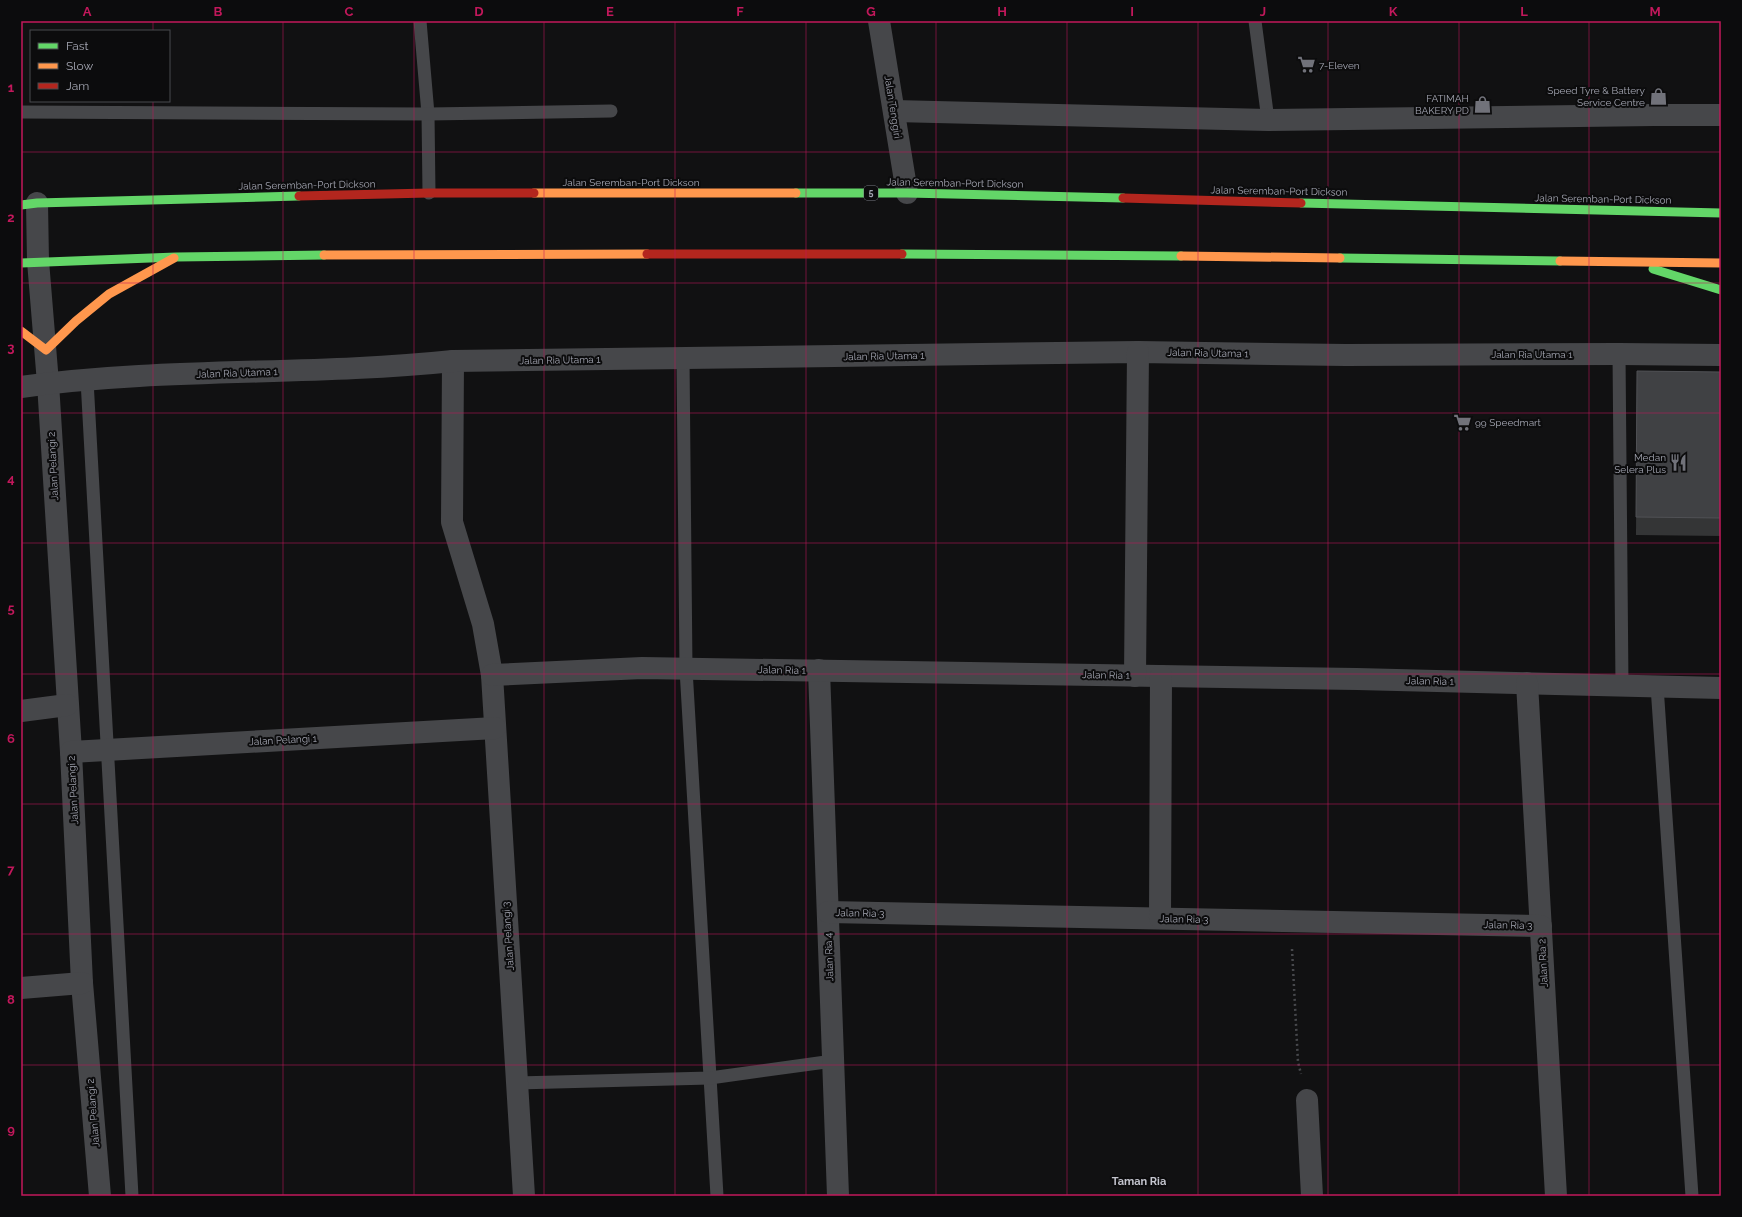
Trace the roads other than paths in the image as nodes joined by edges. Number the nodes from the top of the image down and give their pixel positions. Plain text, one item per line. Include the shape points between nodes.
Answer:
1 (420, 21) edge
2 (879, 21) edge
3 (1255, 21) edge
4 (611, 111) dead end
5 (894, 111) junction
6 (21, 112) edge
7 (428, 114) junction
8 (1721, 115) edge
9 (1268, 120) junction
10 (429, 192) junction
11 (907, 193) junction
12 (29, 204) edge
13 (1721, 213) edge
14 (176, 257) junction
15 (29, 262) edge
16 (1630, 262) junction
17 (1721, 263) edge
18 (1721, 290) edge
19 (21, 332) edge
20 (46, 350) junction
21 (1138, 352) junction
22 (1619, 354) junction
23 (1721, 355) edge
24 (683, 358) junction
25 (453, 361) junction
26 (87, 380) junction
27 (48, 383) junction
28 (21, 387) edge
29 (686, 669) junction
30 (819, 670) junction
31 (492, 675) junction
32 (1135, 676) junction
33 (1161, 676) junction
34 (1527, 683) junction
35 (1622, 685) junction
36 (1657, 686) junction
37 (1721, 688) edge
38 (67, 705) junction
39 (21, 711) edge
40 (495, 728) junction
41 (109, 750) junction
42 (71, 752) junction
43 (828, 912) junction
44 (1160, 918) junction
45 (1541, 926) junction
46 (82, 982) junction
47 (21, 988) edge
48 (833, 1061) junction
49 (710, 1078) junction
50 (517, 1083) junction
51 (1307, 1100) road end
52 (100, 1196) edge
53 (132, 1196) edge
54 (524, 1196) edge
55 (717, 1196) edge
56 (838, 1196) edge
57 (1312, 1196) edge
58 (1556, 1196) edge
59 (1692, 1196) edge

1 - 7 lane
2 - 5 street, Jalan Tenggiri
3 - 9 lane
4 - 7 lane
5 - 9 street
5 - 11 street, Jalan Tenggiri
6 - 7 lane
7 - 10 lane
8 - 9 street
10 - 11 highway, Jalan Seremban-Port Dickson / 5
10 - 12 highway, Jalan Seremban-Port Dickson / 5
11 - 13 highway, Jalan Seremban-Port Dickson / 5
12 - 15 street, Jalan Pelangi 2
14 - 15 highway
14 - 16 highway via 396,254 1004,254
14 - 20 highway via 109,294
15 - 20 street, Jalan Pelangi 2
16 - 17 highway
16 - 18 highway
19 - 20 highway
20 - 27 street, Jalan Pelangi 2
21 - 22 street, Jalan Ria Utama 1 via 1346,355
21 - 24 street, Jalan Ria Utama 1
21 - 32 street
22 - 23 street, Jalan Ria Utama 1
22 - 35 lane
24 - 25 street, Jalan Ria Utama 1
24 - 29 lane
25 - 26 street, Jalan Ria Utama 1
25 - 31 street, Jalan Pelangi 3 via 452,522 483,624
26 - 27 street, Jalan Ria Utama 1
26 - 41 lane
27 - 28 street, Jalan Ria Utama 1
27 - 38 street, Jalan Pelangi 2
29 - 30 street, Jalan Ria 1
29 - 31 street, Jalan Ria 1 via 642,668
29 - 49 lane
30 - 32 street, Jalan Ria 1
30 - 43 street, Jalan Ria 4
31 - 40 street, Jalan Pelangi 3
32 - 33 street, Jalan Ria 1
33 - 34 street, Jalan Ria 1
33 - 44 street
34 - 35 street, Jalan Ria 1
34 - 45 street, Jalan Ria 2
35 - 36 street, Jalan Ria 1
36 - 37 street, Jalan Ria 1
36 - 59 lane
38 - 39 street
38 - 42 street, Jalan Pelangi 2
40 - 41 street, Jalan Pelangi 1
40 - 50 street, Jalan Pelangi 3
41 - 42 street, Jalan Pelangi 1
41 - 53 lane
42 - 46 street, Jalan Pelangi 2
43 - 44 street, Jalan Ria 3
43 - 48 street, Jalan Ria 4
44 - 45 street, Jalan Ria 3
45 - 58 street, Jalan Ria 2
46 - 47 street
46 - 52 street, Jalan Pelangi 2
48 - 49 lane
48 - 56 street, Jalan Ria 4
49 - 50 lane
49 - 55 lane
50 - 54 street, Jalan Pelangi 3
51 - 57 street

